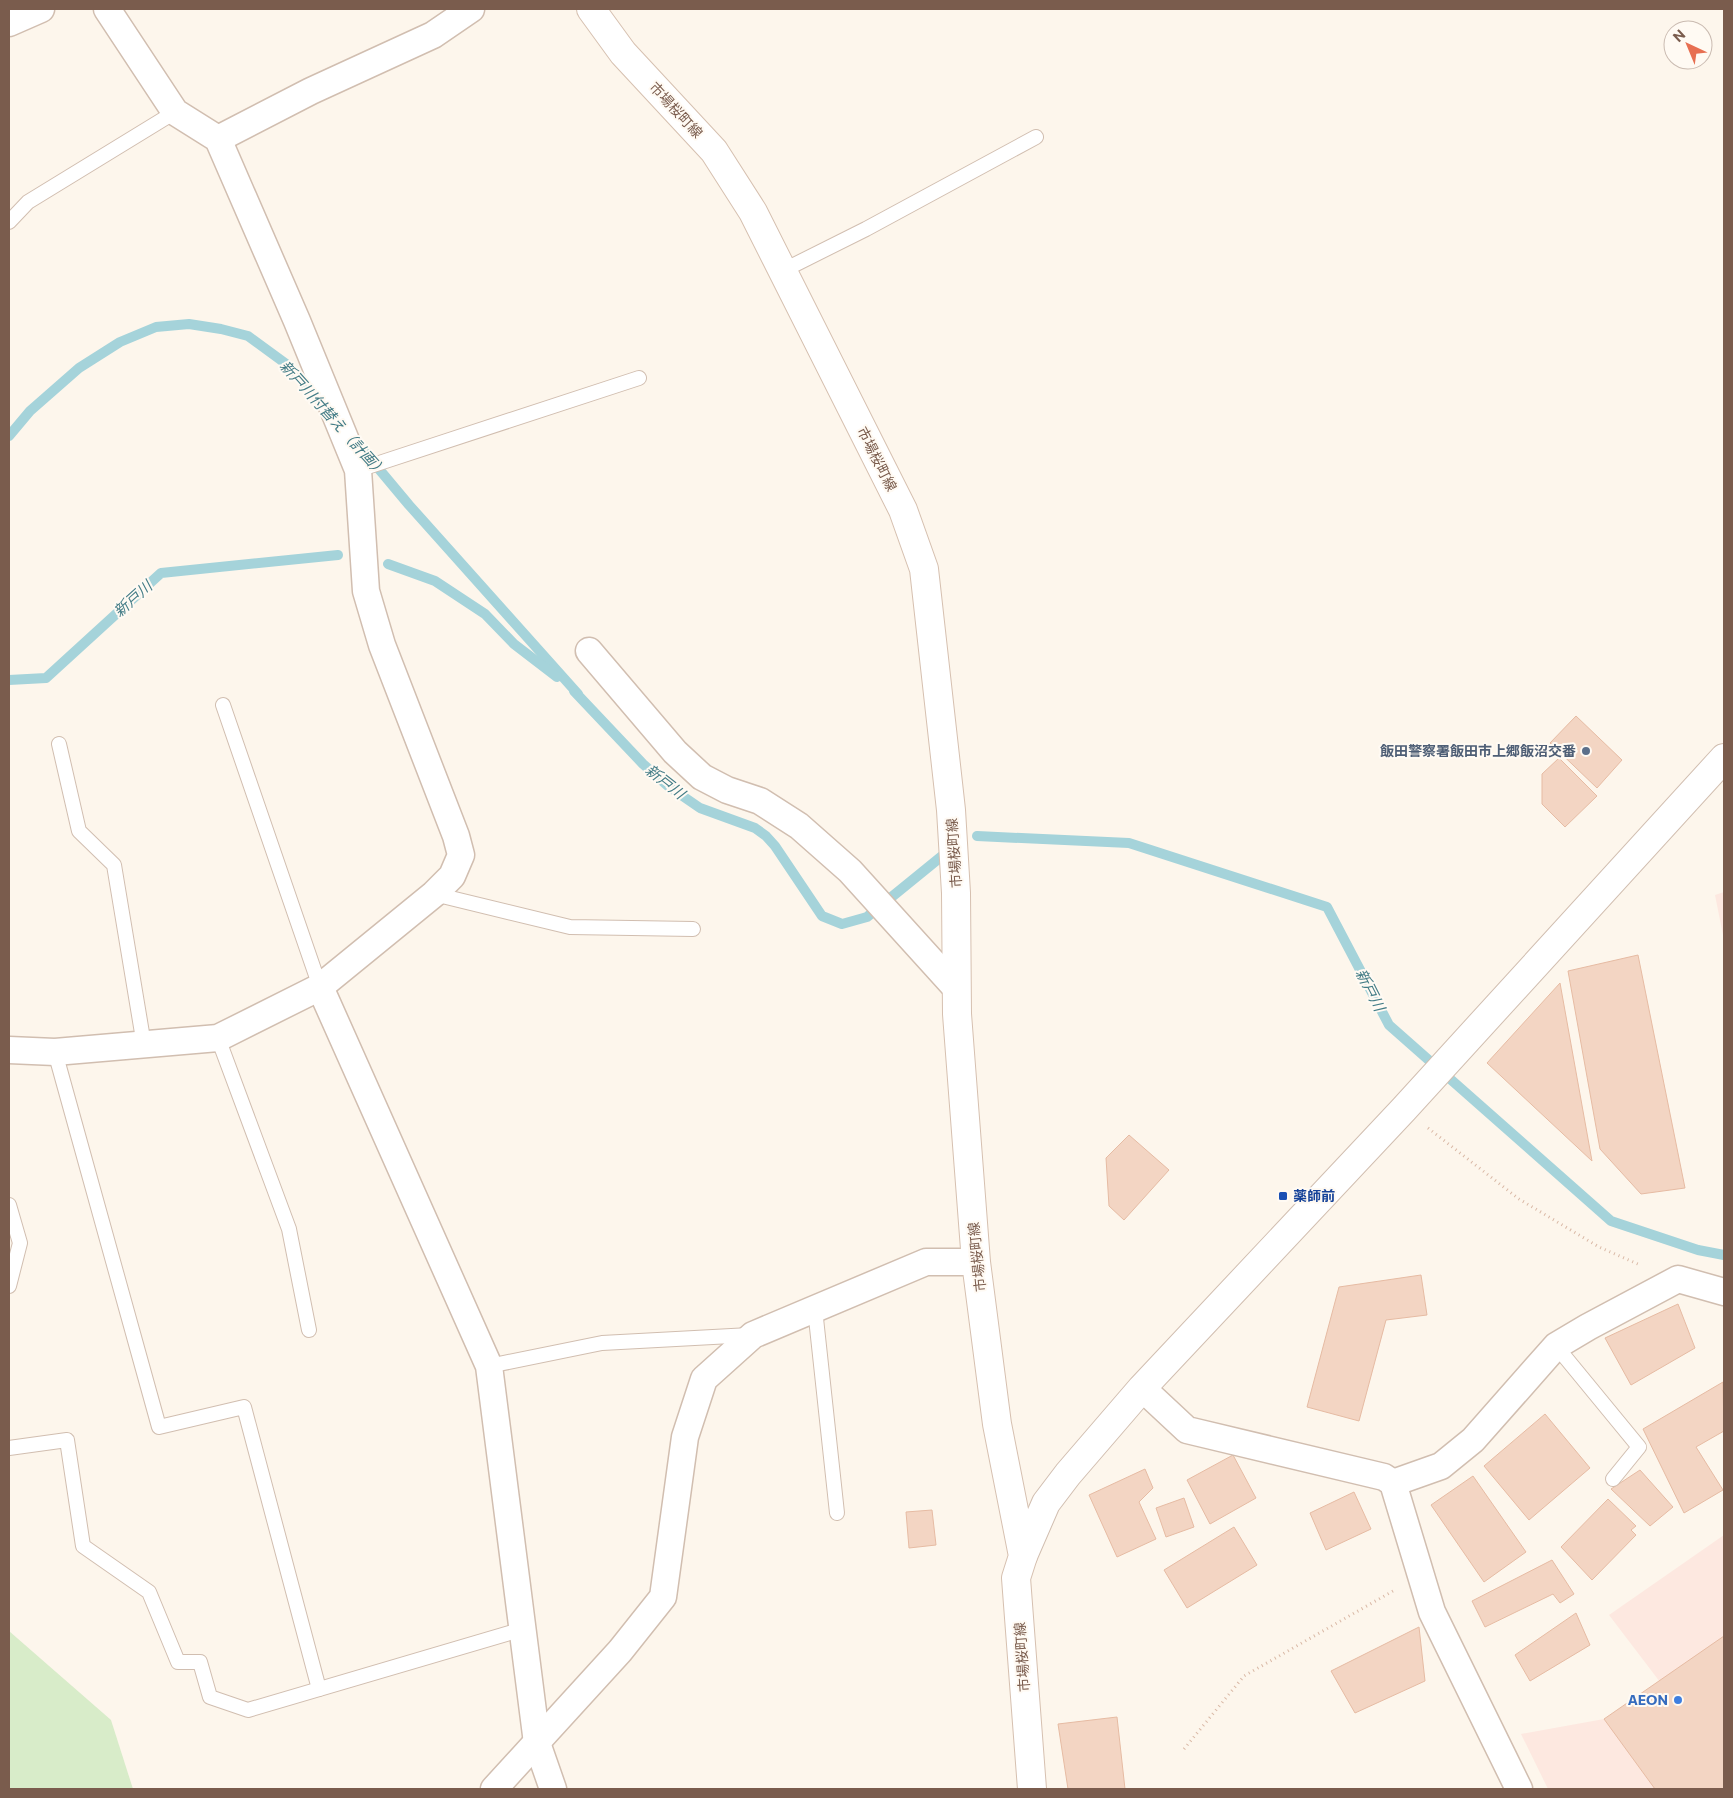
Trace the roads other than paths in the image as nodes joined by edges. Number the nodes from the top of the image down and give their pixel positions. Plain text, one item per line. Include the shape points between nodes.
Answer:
1 (41, 9) edge
2 (107, 9) edge
3 (471, 9) edge
4 (590, 9) edge
5 (9, 23) edge
6 (175, 112) junction
7 (1036, 136) dead end
8 (218, 139) junction
9 (9, 222) edge
10 (782, 271) junction
11 (639, 378) dead end
12 (358, 470) junction
13 (590, 651) dead end
14 (223, 705) dead end
15 (59, 744) dead end
16 (1724, 758) edge
17 (434, 894) junction
18 (693, 929) dead end
19 (320, 987) junction
20 (956, 988) junction
21 (218, 1038) junction
22 (144, 1044) junction
23 (9, 1050) edge
24 (55, 1052) junction
25 (9, 1205) edge
26 (976, 1262) junction
27 (9, 1286) edge
28 (1724, 1292) edge
29 (815, 1309) junction
30 (308, 1330) dead end
31 (753, 1335) junction
32 (1556, 1346) junction
33 (489, 1366) junction
34 (1142, 1388) junction
35 (9, 1448) edge
36 (1613, 1479) dead end
37 (1394, 1483) junction
38 (837, 1513) dead end
39 (1023, 1556) junction
40 (523, 1630) junction
41 (318, 1689) junction
42 (537, 1743) junction
43 (494, 1789) edge
44 (553, 1789) edge
45 (1032, 1789) edge
46 (1520, 1789) edge

1 - 5 street
2 - 6 street
3 - 8 street via 433,35 311,91
4 - 10 main road, 市場桜町線 via 622,53 714,152 753,212
6 - 8 street
6 - 9 lane via 28,202
7 - 10 lane
8 - 12 street via 298,321
10 - 20 main road, 市場桜町線 via 903,510 924,569 951,810 956,892
11 - 12 lane
12 - 17 street via 366,591 382,645 461,855 452,876
13 - 20 street via 675,752 702,778 760,801 799,826 850,871
14 - 19 lane
15 - 22 lane via 79,831 114,865
16 - 34 main road via 1404,1109
17 - 18 lane via 570,926
17 - 19 street
19 - 21 street
19 - 33 street
20 - 26 main road, 市場桜町線
21 - 22 street
21 - 30 lane via 289,1229
22 - 24 street
23 - 24 street
24 - 41 lane via 159,1427 244,1407
25 - 27 lane via 20,1243
26 - 29 street via 926,1262
26 - 39 main road, 市場桜町線 via 998,1424
28 - 32 street via 1678,1279
29 - 31 street
29 - 38 lane
31 - 33 lane via 602,1343
31 - 42 street via 704,1379 686,1437 664,1597
32 - 36 lane via 1639,1447
32 - 37 street via 1473,1440 1441,1466
33 - 40 street
34 - 37 street via 1186,1430 1384,1477
34 - 39 main road via 1046,1504
35 - 41 lane via 67,1440 83,1546 149,1592 178,1662 200,1662 210,1697 248,1710
37 - 46 street via 1432,1612
39 - 45 main road, 市場桜町線 via 1016,1578
40 - 41 lane
40 - 42 street
42 - 43 street
42 - 44 street

